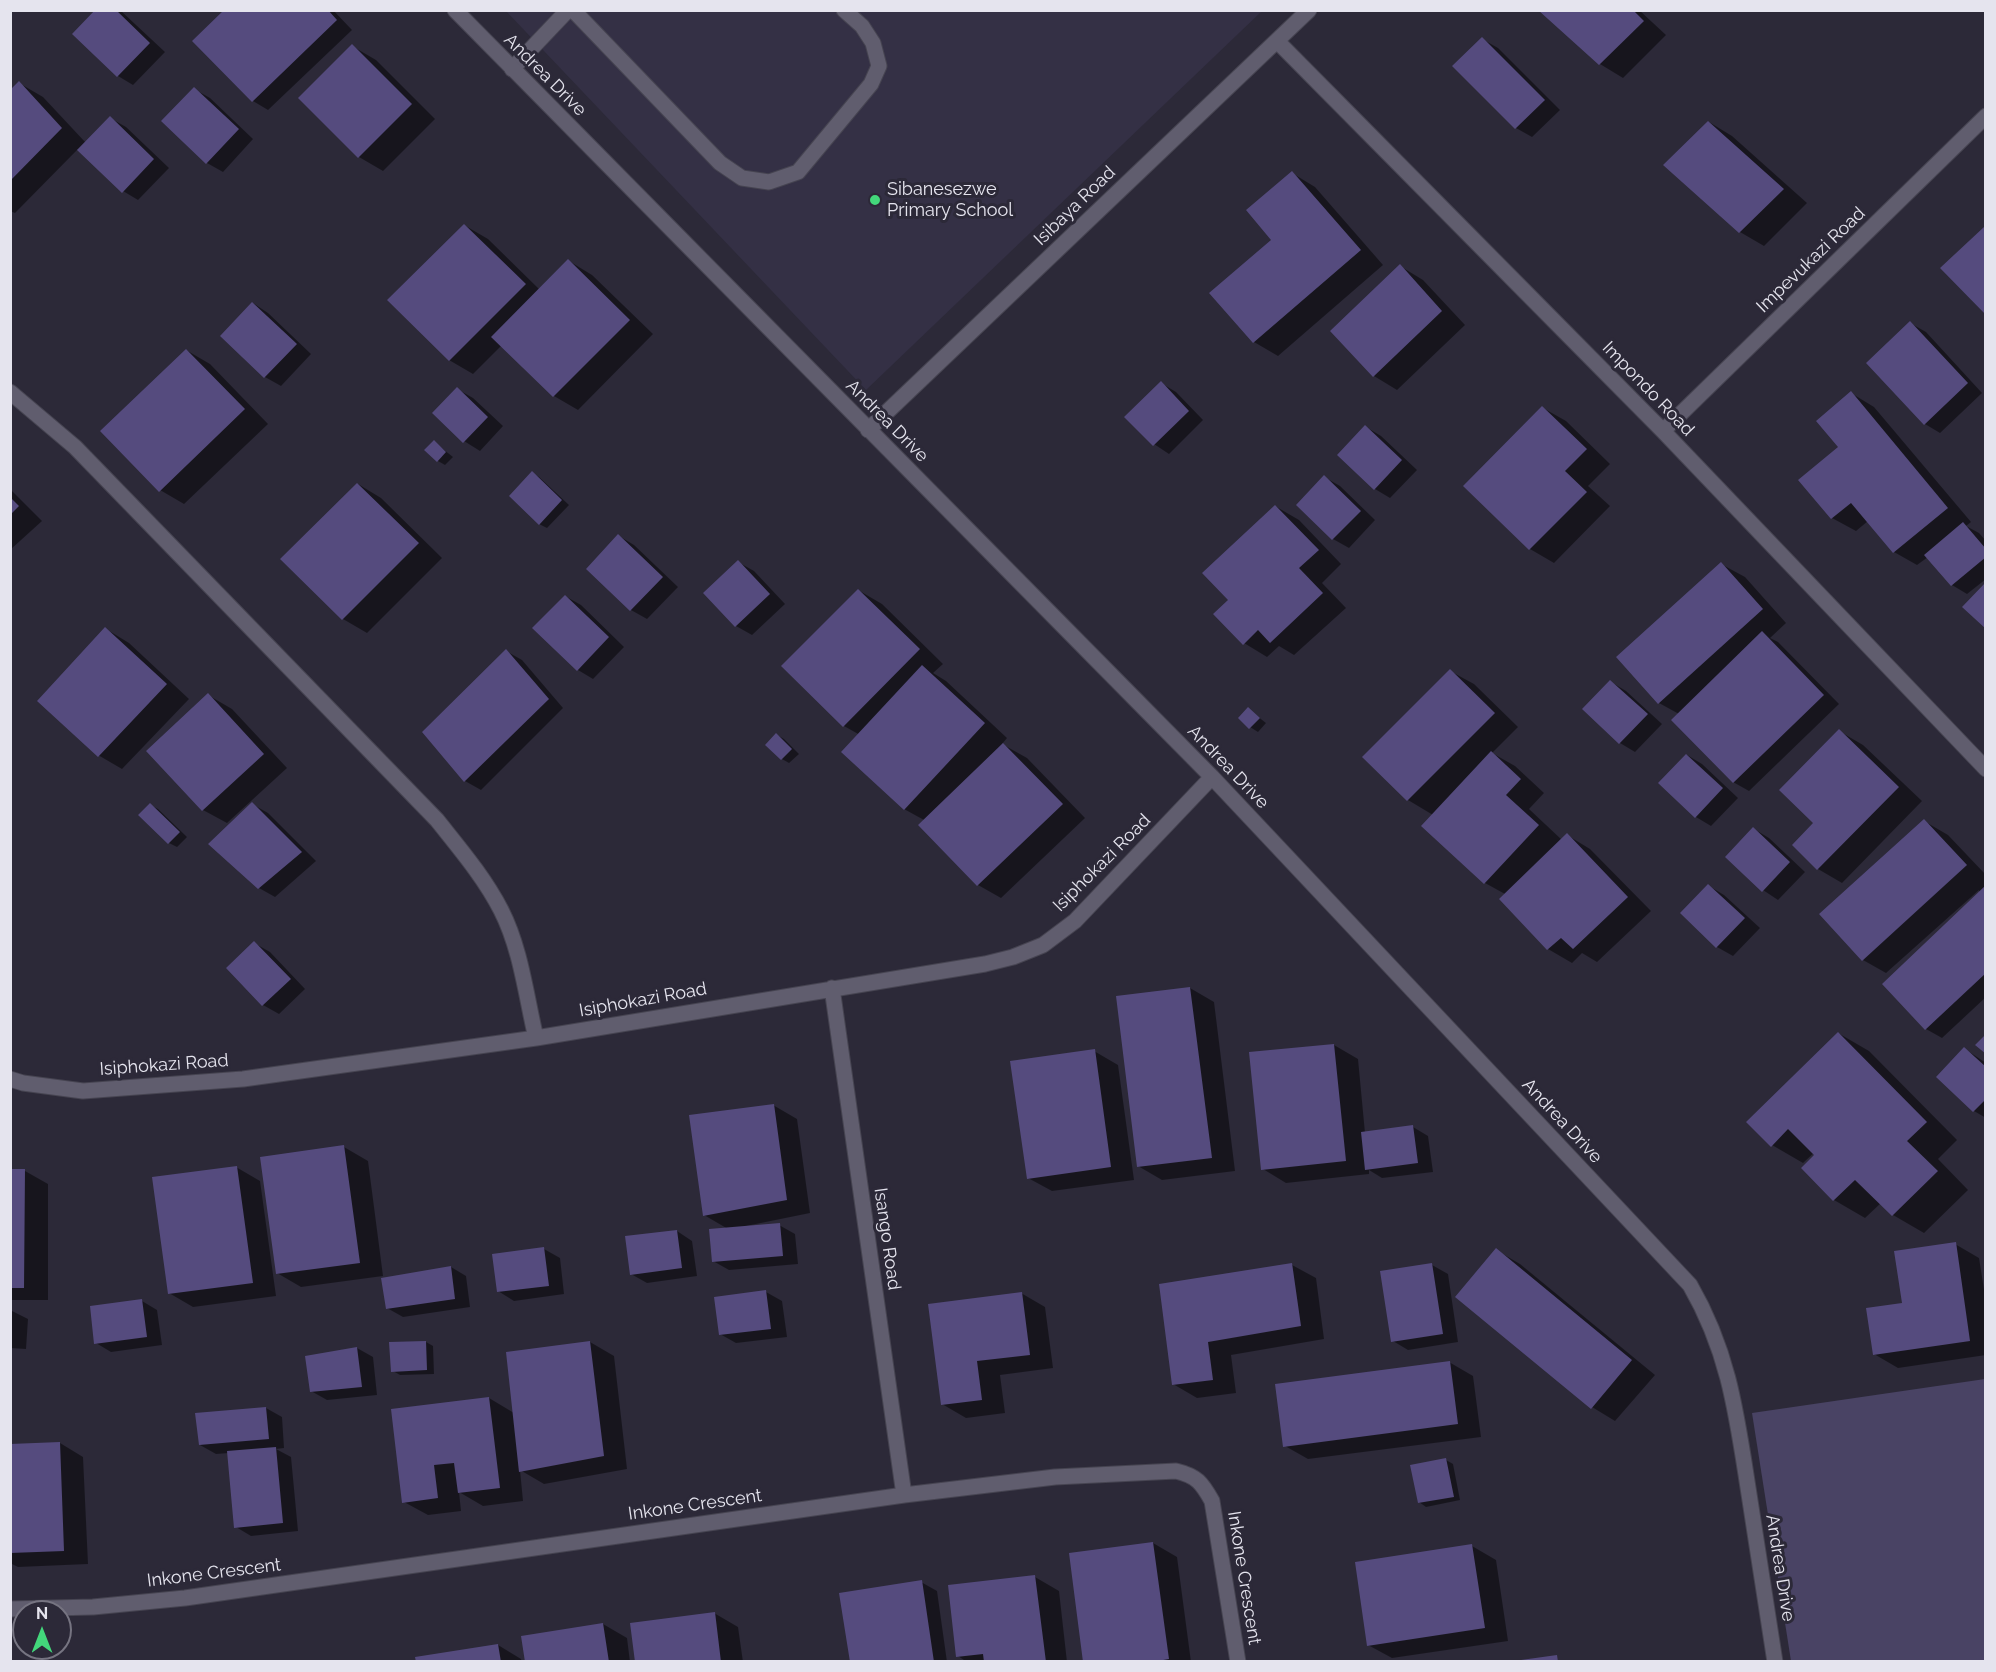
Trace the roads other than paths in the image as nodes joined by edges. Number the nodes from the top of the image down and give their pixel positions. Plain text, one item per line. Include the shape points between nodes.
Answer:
1 (455, 10) edge
2 (568, 10) edge
3 (573, 10) edge
4 (844, 10) edge
5 (1310, 10) edge
6 (1277, 41) junction
7 (512, 69) junction
8 (1986, 116) edge
9 (10, 392) edge
10 (868, 430) junction
11 (1663, 431) junction
12 (1986, 769) edge
13 (1212, 777) junction
14 (832, 988) junction
15 (536, 1038) junction
16 (10, 1078) edge
17 (904, 1496) junction
18 (10, 1609) edge
19 (1238, 1662) edge
20 (1775, 1662) edge

1 - 7 street, Andrea Drive
2 - 7 street
3 - 4 street via 720,164 742,178 769,183 798,172 872,84 879,66 873,43
5 - 6 street, Isibaya Road
6 - 10 street, Isibaya Road
6 - 11 street, Impondo Road
7 - 10 street, Andrea Drive
8 - 11 street, Impevukazi Road
9 - 15 street via 75,447 437,820 478,873 501,911 515,946
10 - 13 street, Andrea Drive
11 - 12 street, Impondo Road
13 - 14 street, Isiphokazi Road via 1075,921 1043,945 985,964
13 - 20 street, Andrea Drive via 1690,1285 1718,1343 1735,1407
14 - 15 street, Isiphokazi Road
14 - 17 street, Isango Road
15 - 16 street, Isiphokazi Road via 243,1079 129,1088 83,1091
17 - 18 street, Inkone Crescent via 185,1598 93,1607
17 - 19 street, Inkone Crescent via 1066,1476 1176,1471 1190,1475 1203,1484 1212,1501

